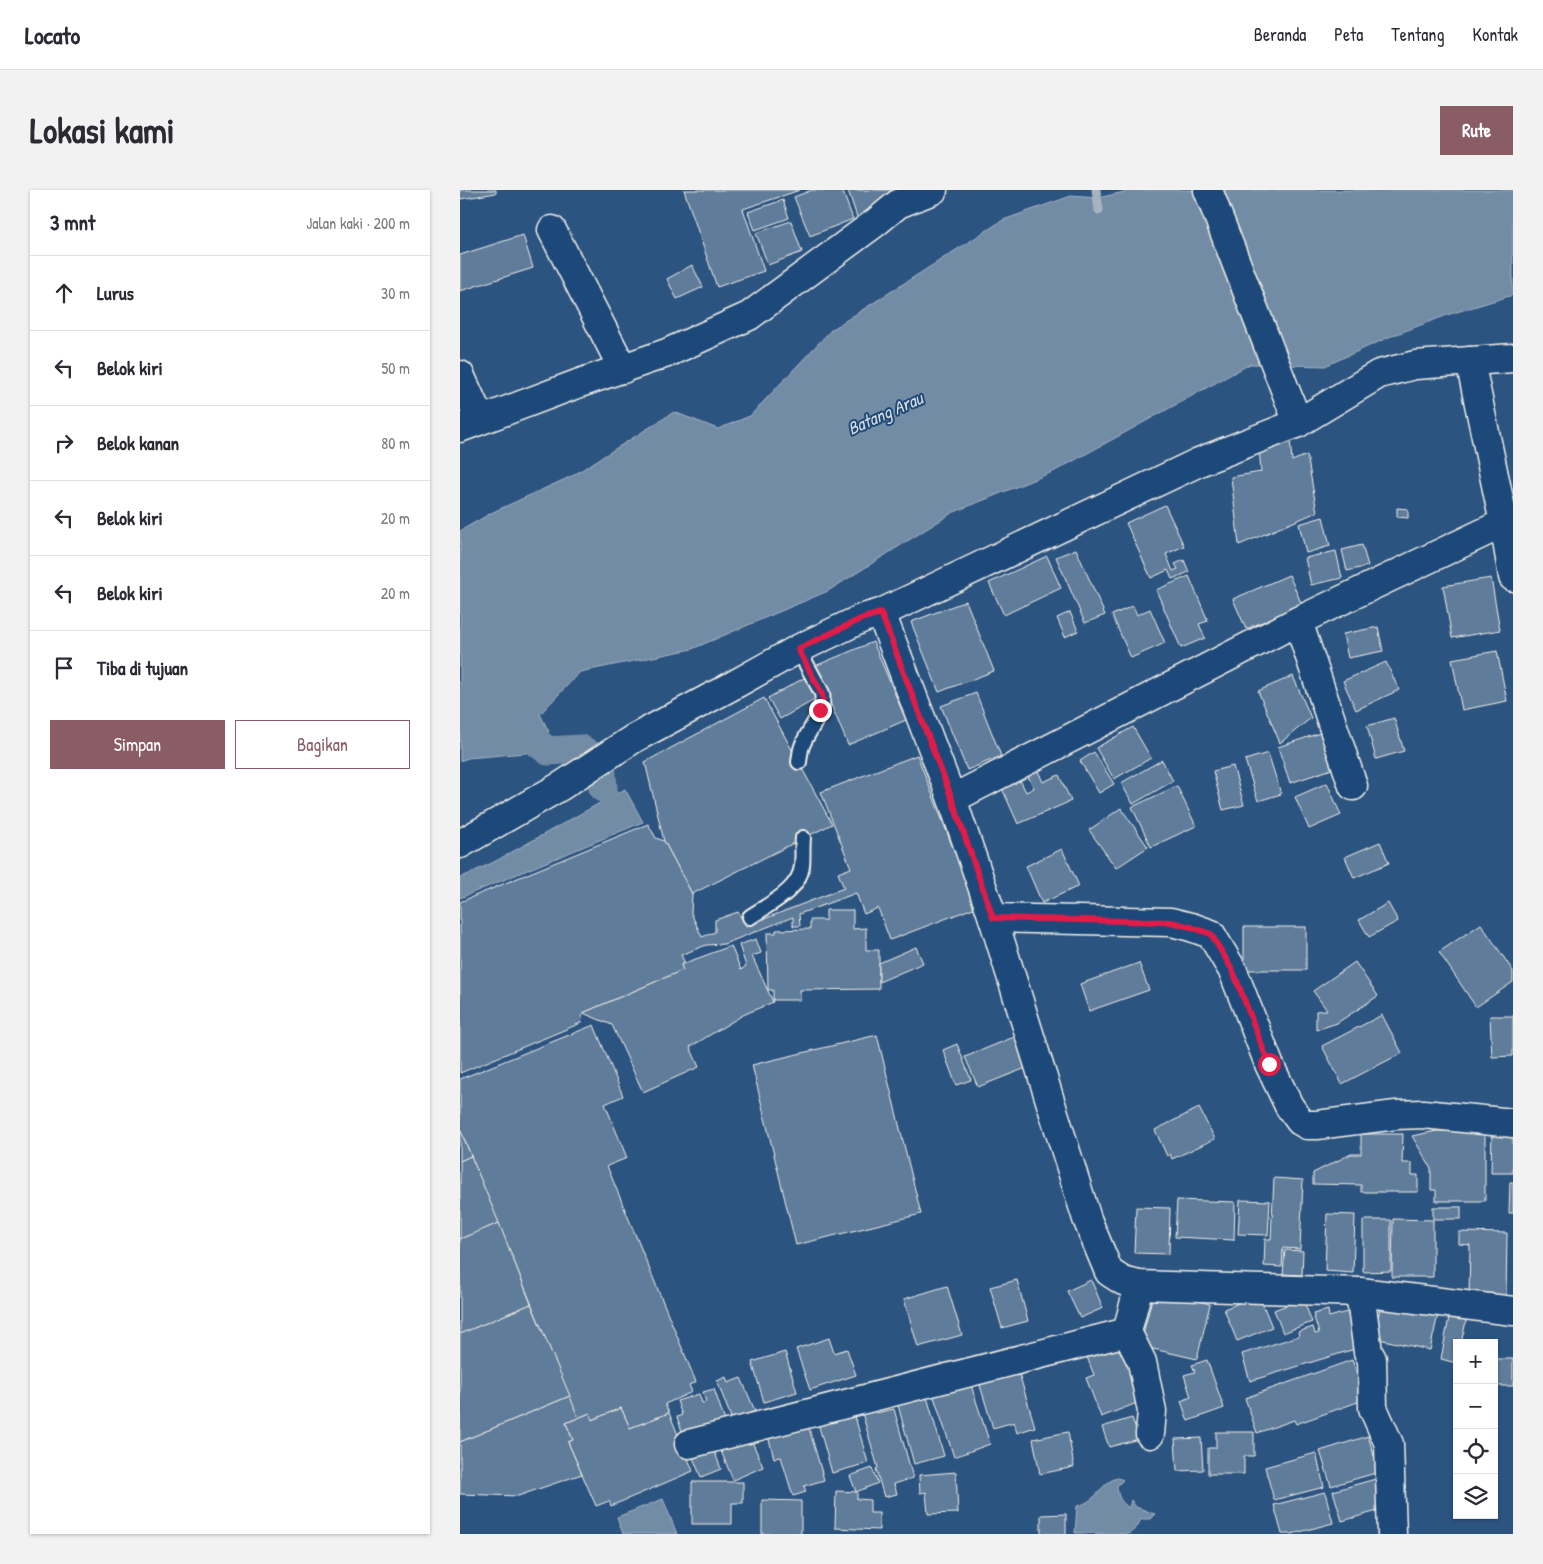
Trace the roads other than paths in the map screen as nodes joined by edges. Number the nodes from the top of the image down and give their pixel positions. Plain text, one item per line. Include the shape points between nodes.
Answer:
1 (934, 190) edge
2 (1208, 190) edge
3 (896, 197) edge
4 (552, 230) dead end
5 (1513, 358) edge
6 (1470, 361) junction
7 (623, 369) junction
8 (460, 375) edge
9 (1294, 413) junction
10 (470, 424) edge
11 (1504, 523) junction
12 (1513, 577) edge
13 (881, 613) junction
14 (1298, 622) junction
15 (798, 649) junction
16 (799, 762) dead end
17 (1353, 786) dead end
18 (952, 799) junction
19 (803, 838) dead end
20 (460, 844) edge
21 (750, 917) dead end
22 (993, 918) junction
23 (1513, 1123) edge
24 (1139, 1284) junction
25 (1360, 1292) junction
26 (1513, 1311) edge
27 (1127, 1332) junction
28 (1150, 1434) dead end
29 (690, 1444) dead end
30 (1392, 1534) edge

1 - 3 street
2 - 9 street
3 - 7 street via 875,223 749,316
4 - 7 street
5 - 6 street
6 - 9 street via 1415,365 1379,374
6 - 11 street
7 - 10 street
8 - 10 street
9 - 13 street via 1199,462
11 - 12 street
11 - 14 street
13 - 15 street via 863,618
13 - 18 street
14 - 17 street
14 - 18 street
15 - 16 lane via 823,698 816,722 801,748
15 - 20 street via 633,739 561,786
18 - 22 street
19 - 21 lane via 802,867 796,883
22 - 23 street via 1171,922 1211,934 1233,971 1289,1106 1307,1125 1423,1114
22 - 24 street via 1087,1218 1109,1272 1123,1281
24 - 25 street
24 - 27 street
25 - 26 street
25 - 30 street via 1368,1352 1372,1359 1373,1408 1389,1444
27 - 28 street via 1142,1362 1152,1411
27 - 29 street

